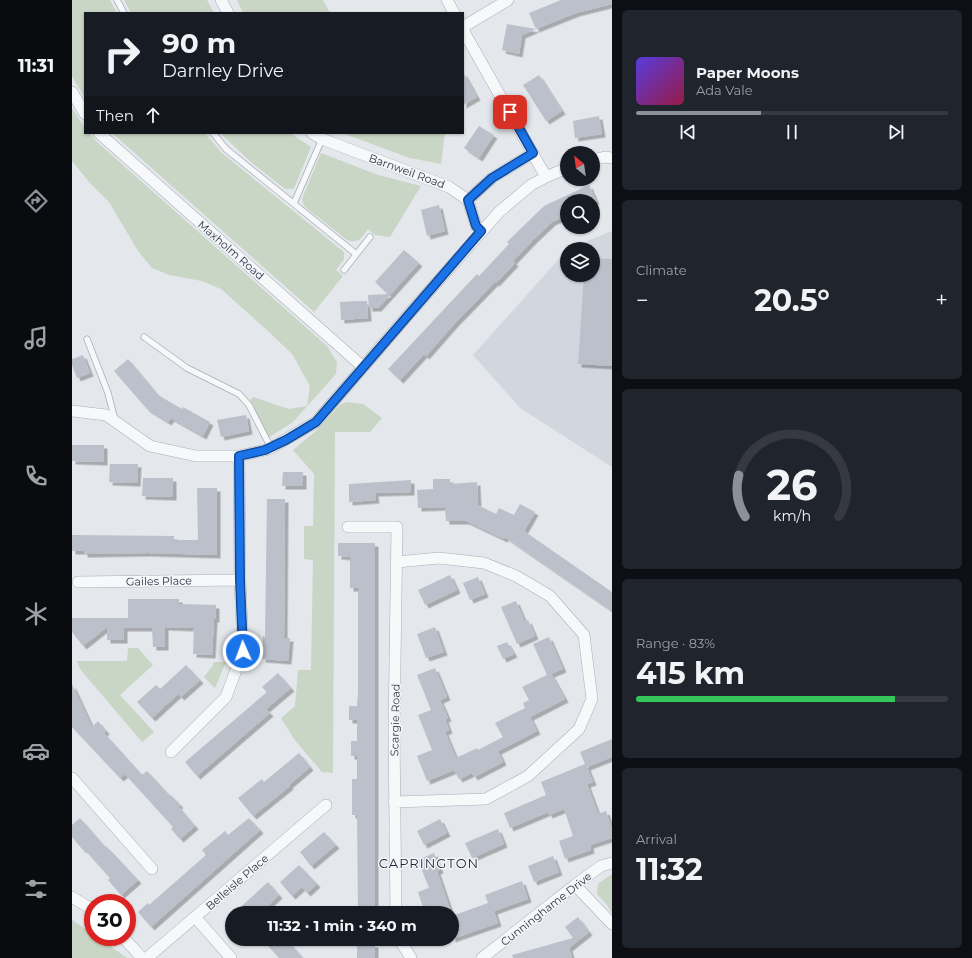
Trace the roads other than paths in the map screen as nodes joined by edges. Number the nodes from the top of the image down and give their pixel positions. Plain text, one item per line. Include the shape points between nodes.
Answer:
1 (117, 0) edge
2 (221, 0) edge
3 (447, 0) edge
4 (508, 0) edge
5 (123, 12) edge
6 (227, 12) edge
7 (453, 12) edge
8 (464, 26) edge
9 (464, 32) edge
10 (72, 92) edge
11 (84, 112) edge
12 (100, 134) edge
13 (214, 134) edge
14 (314, 134) edge
15 (322, 139) junction
16 (533, 153) junction
17 (600, 158) edge
18 (612, 158) edge
19 (560, 171) edge
20 (546, 177) junction
21 (468, 200) junction
22 (294, 203) junction
23 (481, 231) junction
24 (370, 236) dead end
25 (356, 254) junction
26 (344, 270) dead end
27 (144, 337) dead end
28 (87, 339) dead end
29 (363, 367) junction
30 (72, 411) edge
31 (116, 422) junction
32 (271, 448) junction
33 (239, 456) junction
34 (348, 527) dead end
35 (397, 562) junction
36 (240, 580) junction
37 (78, 582) dead end
38 (171, 752) dead end
39 (72, 778) edge
40 (394, 802) junction
41 (326, 805) dead end
42 (612, 863) edge
43 (152, 869) dead end
44 (575, 885) junction
45 (72, 897) edge
46 (84, 904) edge
47 (396, 906) edge
48 (195, 917) junction
49 (612, 924) edge
50 (131, 946) edge
51 (403, 946) edge
52 (142, 958) edge
53 (147, 958) edge
54 (231, 958) edge
55 (411, 958) edge
56 (482, 958) edge

1 - 5 lane
2 - 6 street
3 - 7 street
4 - 8 street
9 - 16 street
10 - 11 street
12 - 29 street, Maxholm Road
13 - 22 lane via 226,149
14 - 15 street, Barnweil Road
15 - 21 street, Barnweil Road via 450,186
15 - 22 lane
16 - 20 street
16 - 21 street via 492,178
17 - 18 street
19 - 20 street
20 - 23 street via 499,212
21 - 23 street via 476,226
22 - 25 lane
23 - 29 street
24 - 25 lane
25 - 26 lane
27 - 32 lane via 187,368 239,394 249,405
28 - 31 lane via 108,393
29 - 32 street via 316,422
30 - 31 street via 106,415
31 - 33 street via 150,446 196,456
32 - 33 street
33 - 36 street
34 - 35 street, Scargie Road via 397,527
35 - 40 street, Scargie Road
35 - 40 street via 439,558 484,563 516,576 550,596 584,636 592,699 579,729 528,776 486,799
36 - 37 street, Gailes Place
36 - 38 street via 243,651 226,697
39 - 43 street
40 - 47 street, Scargie Road
41 - 48 street, Belleisle Place
42 - 44 street, Cunninghame Drive via 601,866
44 - 49 street
44 - 56 street, Cunninghame Drive
45 - 46 street
48 - 53 street, Belleisle Place
48 - 54 street
50 - 52 street
51 - 55 street

